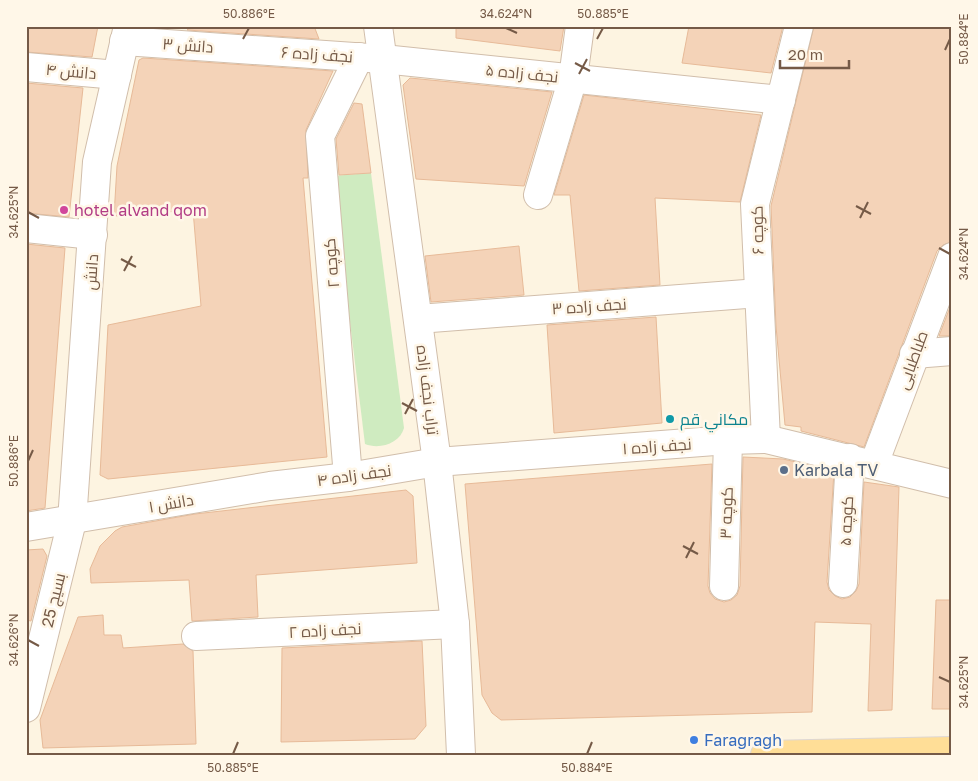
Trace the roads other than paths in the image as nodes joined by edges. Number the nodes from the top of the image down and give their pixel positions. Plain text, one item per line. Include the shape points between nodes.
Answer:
1 (378, 26) edge
2 (580, 26) edge
3 (799, 26) edge
4 (126, 33) edge
5 (252, 50) joint
6 (371, 58) junction
7 (26, 67) edge
8 (117, 75) junction
9 (573, 78) junction
10 (781, 100) junction
11 (538, 195) dead end
12 (26, 228) edge
13 (93, 235) junction
14 (952, 257) edge
15 (759, 293) junction
16 (418, 319) junction
17 (952, 352) edge
18 (914, 354) junction
19 (766, 439) junction
20 (728, 440) junction
21 (862, 461) junction
22 (437, 462) junction
23 (348, 476) junction
24 (952, 484) edge
25 (270, 486) joint
26 (72, 521) junction
27 (26, 527) edge
28 (843, 583) dead end
29 (724, 586) dead end
30 (454, 624) junction
31 (196, 636) dead end
32 (26, 708) edge
33 (952, 751) edge
34 (461, 755) edge
35 (765, 755) edge

1 - 6 street, تراب نجف زاده
2 - 9 street
3 - 10 street, کوچه ۶
4 - 5 street, دانش ۳
4 - 8 street, دانش
5 - 6 street, نجف زاده ۶
6 - 9 street, نجف زاده ۵
6 - 16 street, تراب نجف زاده
6 - 23 street, کوچه ۲ via 320,136
7 - 8 street, دانش ۴
8 - 13 street, دانش via 97,162
9 - 10 street, نجف زاده ۵
9 - 11 street
10 - 15 street, کوچه ۶ via 755,204
12 - 13 street
13 - 26 street, دانش
14 - 18 street, طباطبایی
15 - 16 street, نجف زاده ۳
15 - 19 street, کوچه ۶
16 - 22 street, تراب نجف زاده
17 - 18 street
18 - 21 street, طباطبایی
19 - 20 street, نجف زاده ۱
19 - 21 street, نجف زاده ۱
20 - 22 street, نجف زاده ۱
20 - 29 street, کوچه ۳
21 - 24 street, نجف زاده ۱
21 - 28 street, کوچه ۵
22 - 23 street, نجف زاده ۴
22 - 30 street, تراب نجف زاده
23 - 25 street, نجف زاده ۴
25 - 26 street, دانش ۱
26 - 27 street, دانش ۱
26 - 32 street, بسیج 25
30 - 31 street, نجف زاده ۲
30 - 34 street, تراب نجف زاده
33 - 35 main road

